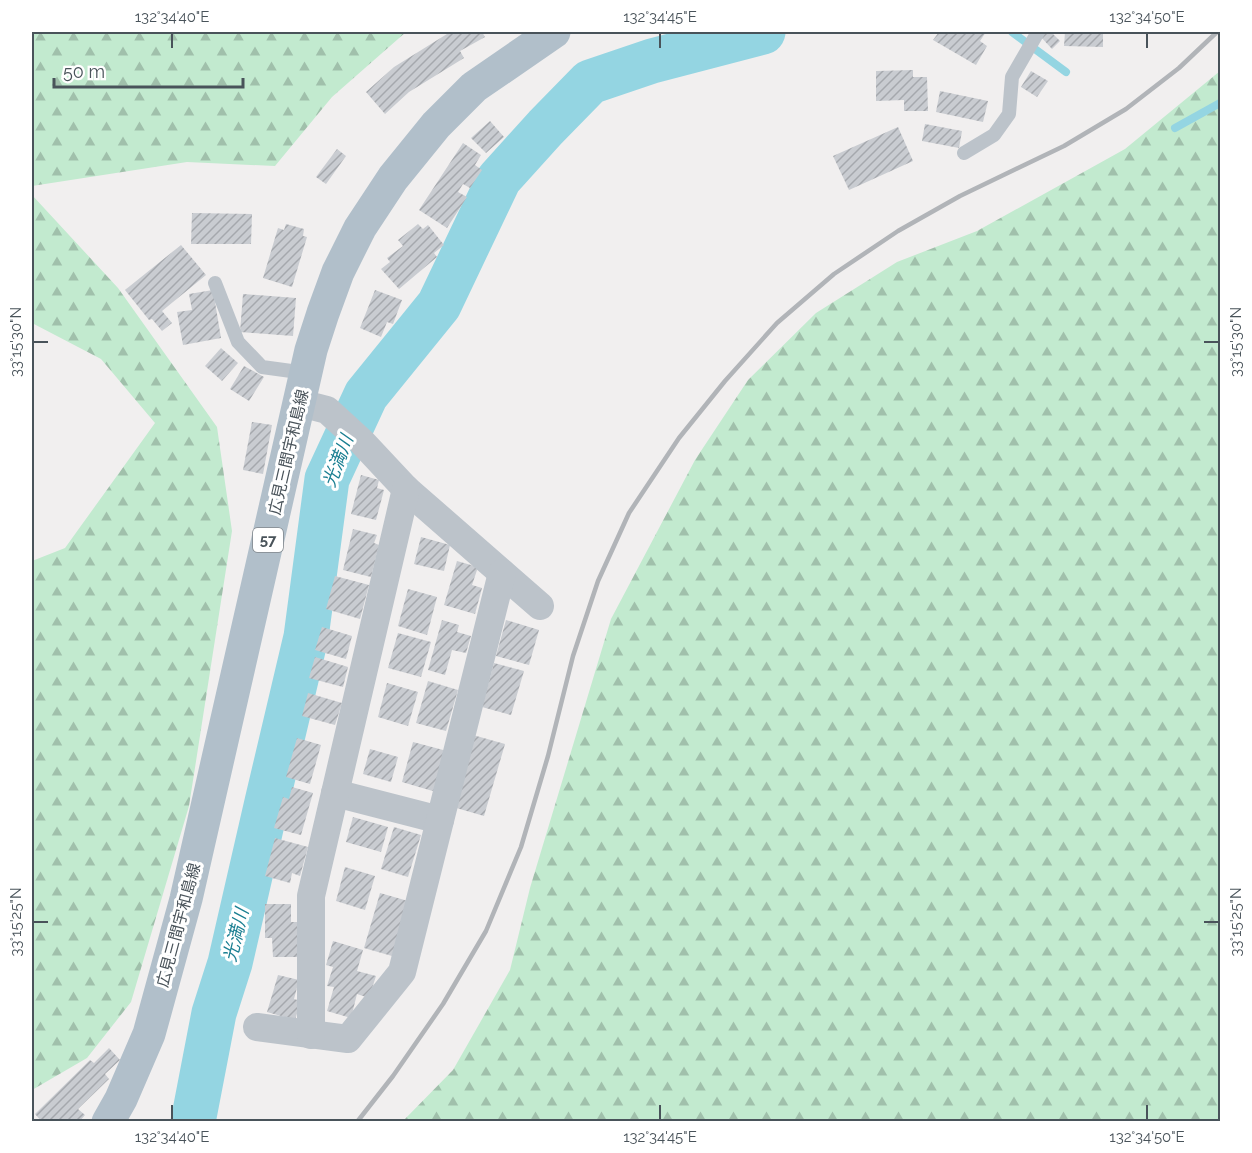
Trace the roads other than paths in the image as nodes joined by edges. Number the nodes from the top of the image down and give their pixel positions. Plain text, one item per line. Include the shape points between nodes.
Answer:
1 (554, 32) edge
2 (1037, 33) edge
3 (964, 153) dead end
4 (215, 283) dead end
5 (311, 395) junction
6 (406, 489) junction
7 (502, 573) junction
8 (540, 606) dead end
9 (335, 793) junction
10 (440, 820) junction
11 (257, 1027) dead end
12 (311, 1035) junction
13 (108, 1122) edge

1 - 5 main road, 広見三間宇和島線 / 57 via 474,87 436,125 393,178 360,228 338,272 311,350
2 - 3 lane via 1012,77 1009,114 994,135
4 - 5 lane via 238,342 262,367
5 - 6 street
5 - 13 main road, 広見三間宇和島線 / 57 via 149,1034
6 - 7 street
6 - 9 street
7 - 8 street
7 - 10 street
9 - 10 street
9 - 12 street via 311,896
10 - 12 street via 402,972 348,1039
11 - 12 street

